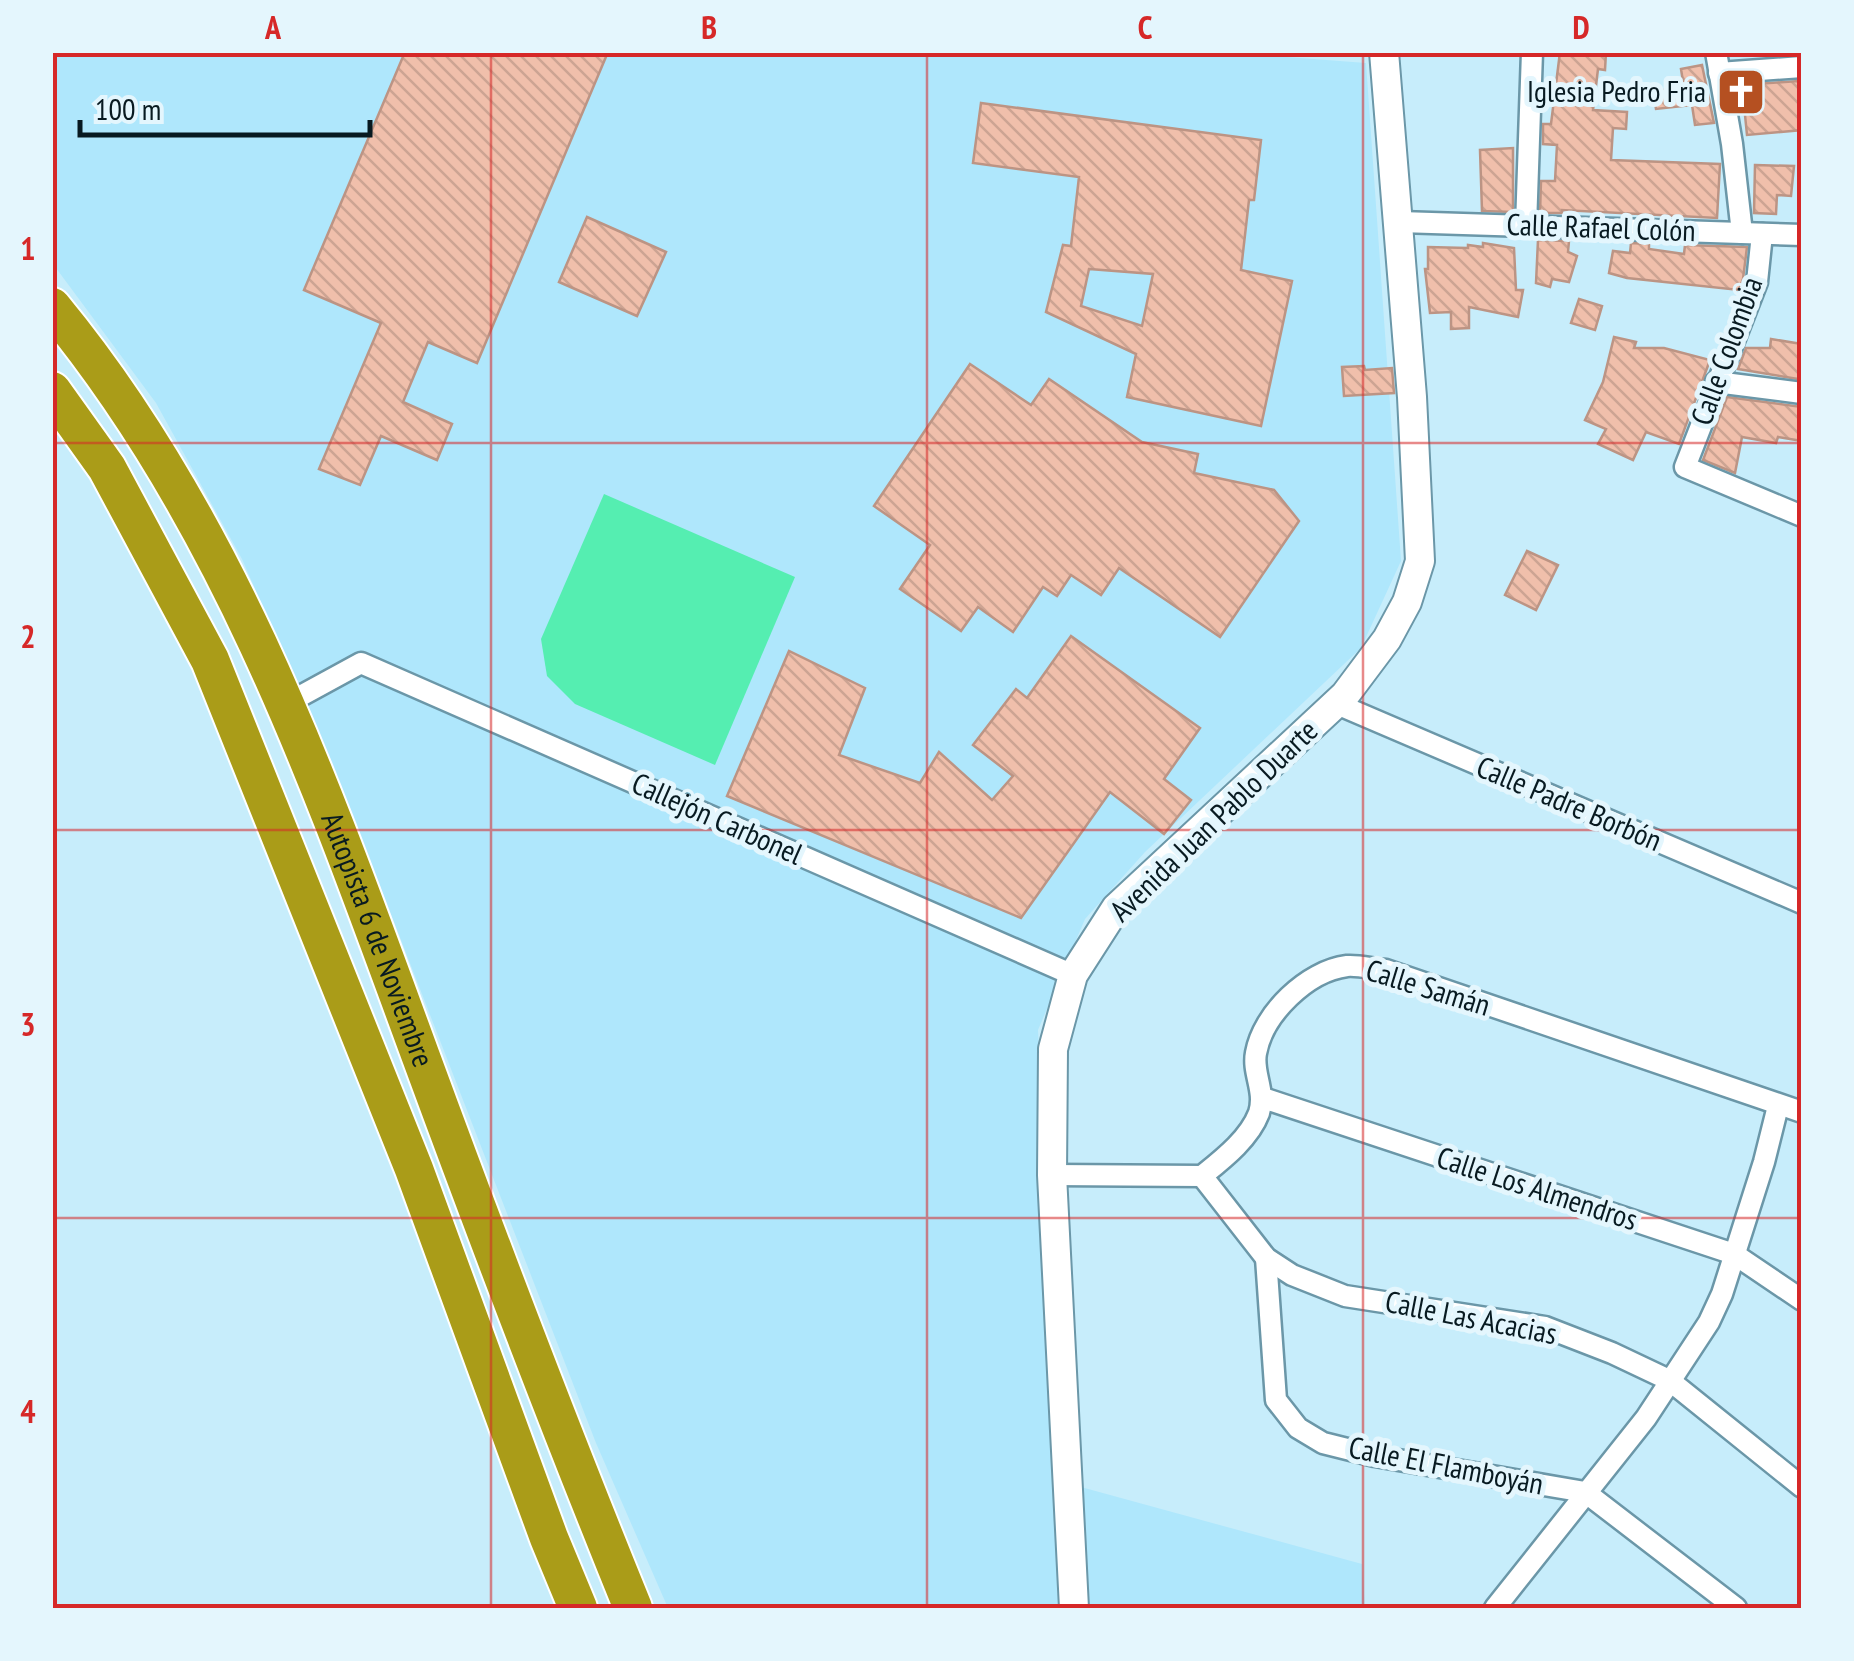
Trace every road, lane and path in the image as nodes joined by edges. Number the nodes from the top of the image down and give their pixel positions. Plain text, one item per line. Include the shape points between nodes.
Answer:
1 (1384, 52) edge
2 (1532, 52) edge
3 (1718, 63) edge
4 (1802, 67) edge
5 (1400, 222) junction
6 (1526, 226) junction
7 (1752, 233) junction
8 (1802, 236) edge
9 (52, 307) edge
10 (1716, 382) junction
11 (52, 391) edge
12 (1802, 393) edge
13 (1802, 516) edge
14 (1337, 704) junction
15 (284, 705) junction
16 (1802, 903) edge
17 (1073, 975) junction
18 (1263, 1098) junction
19 (1778, 1106) junction
20 (1802, 1112) edge
21 (1052, 1175) junction
22 (1202, 1176) junction
23 (1734, 1254) junction
24 (1266, 1258) junction
25 (1802, 1300) edge
26 (1669, 1380) junction
27 (1802, 1487) edge
28 (1585, 1492) junction
29 (1498, 1607) edge
30 (578, 1608) edge
31 (633, 1608) edge
32 (1074, 1608) edge
33 (1736, 1608) edge

1 - 5 main road, Avenida Juan Pablo Duarte
2 - 6 street
3 - 4 street
3 - 7 street, Calle Colombia
5 - 6 street, Calle Rafael Colón
5 - 14 main road, Avenida Juan Pablo Duarte via 1420,561 1386,639
6 - 7 street, Calle Rafael Colón
7 - 8 street, Calle Rafael Colón
7 - 10 street, Calle Colombia via 1757,282
9 - 15 highway, Autopista 6 de Noviembre via 144,429 192,510
10 - 12 street
10 - 13 street, Calle Colombia via 1685,466
11 - 30 highway, Autopista 6 de Noviembre via 107,468 210,660 414,1169
14 - 16 street, Calle Padre Borbón
14 - 17 main road, Avenida Juan Pablo Duarte via 1116,908
15 - 17 street, Callejón Carbonel via 361,663
15 - 31 highway, Autopista 6 de Noviembre
17 - 21 main road, Avenida Juan Pablo Duarte via 1052,1050
18 - 19 street, Calle Samán via 1254,1056 1264,1029 1306,984 1350,965 1386,970
18 - 22 street via 1257,1119 1232,1151
18 - 23 street, Calle Los Almendros
19 - 20 street, Calle Samán
19 - 23 street
21 - 22 street
21 - 32 main road, Avenida Juan Pablo Duarte
22 - 24 street, Calle Las Acacias
23 - 25 street, Calle Los Almendros
23 - 26 street via 1709,1322
24 - 26 street, Calle Las Acacias via 1345,1296 1546,1327
24 - 28 street, Calle El Flamboyán via 1276,1400 1298,1428 1323,1443 1375,1456
26 - 27 street, Calle Las Acacias
26 - 28 street
28 - 29 street
28 - 33 street, Calle El Flamboyán

